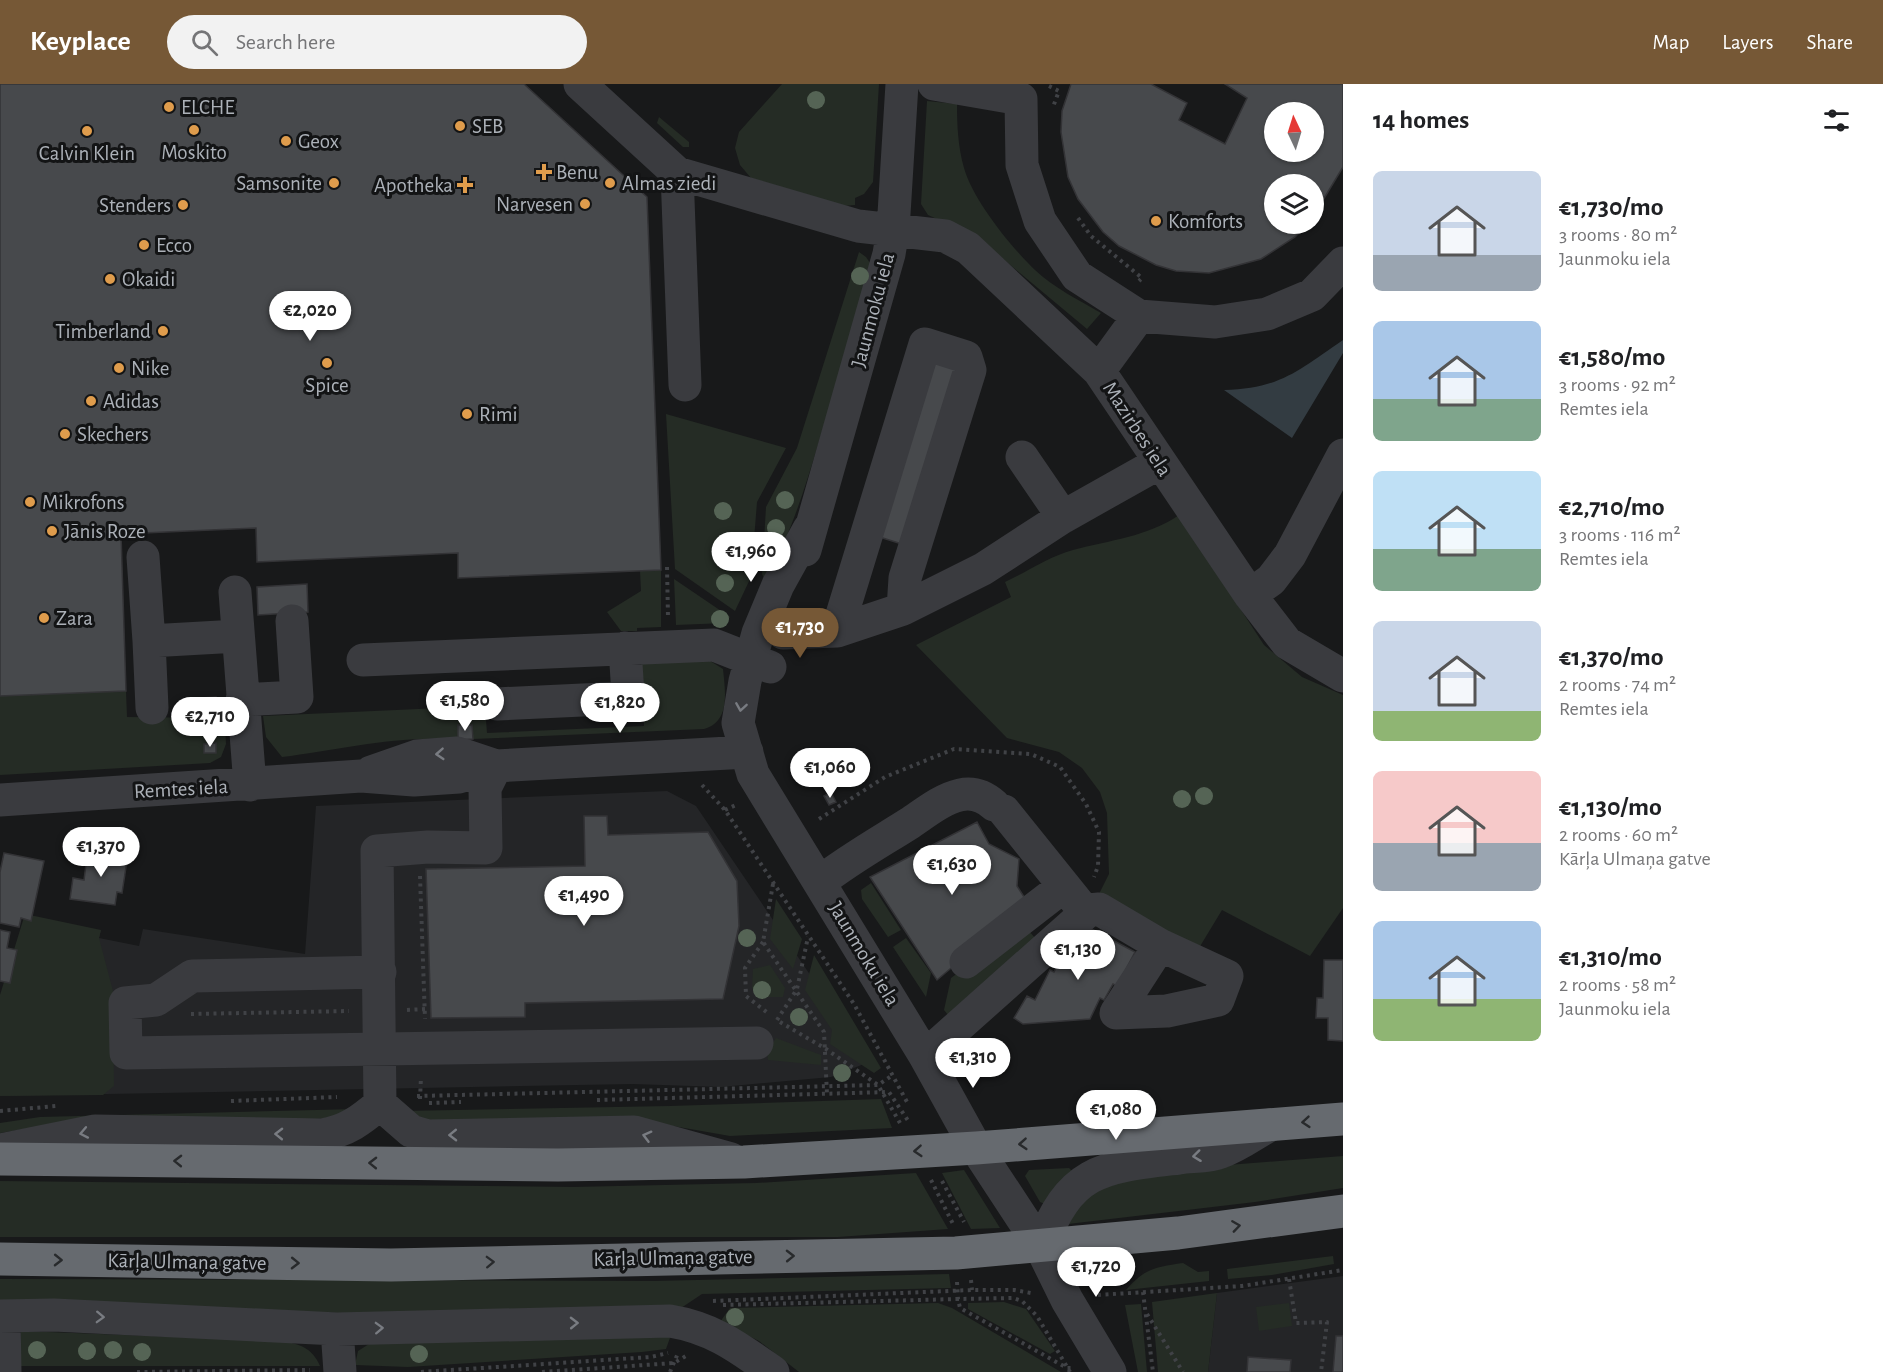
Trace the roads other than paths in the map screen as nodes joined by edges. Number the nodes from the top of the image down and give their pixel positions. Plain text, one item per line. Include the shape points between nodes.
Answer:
1 (580, 84) edge
2 (902, 84) edge
3 (934, 84) edge
4 (677, 173) junction
5 (893, 230) junction
6 (1343, 263) edge
7 (1130, 310) junction
8 (1099, 371) junction
9 (685, 385) dead end
10 (1343, 455) edge
11 (1022, 457) dead end
12 (1159, 463) junction
13 (1063, 517) junction
14 (809, 529) junction
15 (862, 551) junction
16 (143, 557) dead end
17 (905, 578) junction
18 (235, 592) dead end
19 (1250, 595) junction
20 (903, 609) junction
21 (292, 621) dead end
22 (837, 632) junction
23 (783, 633) junction
24 (238, 636) junction
25 (149, 641) junction
26 (625, 648) junction
27 (363, 660) dead end
28 (760, 664) junction
29 (1343, 676) edge
30 (242, 700) junction
31 (497, 705) dead end
32 (152, 708) dead end
33 (747, 752) junction
34 (496, 766) junction
35 (250, 785) junction
36 (0, 800) edge
37 (820, 882) junction
38 (1064, 886) junction
39 (1086, 913) junction
40 (1160, 945) dead end
41 (966, 962) dead end
42 (380, 972) junction
43 (767, 1032) road end
44 (380, 1049) junction
45 (925, 1056) junction
46 (380, 1100) junction
47 (1343, 1119) edge
48 (1270, 1125) junction
49 (976, 1148) junction
50 (0, 1150) edge
51 (0, 1159) edge
52 (744, 1162) junction
53 (1343, 1211) edge
54 (1041, 1247) junction
55 (0, 1259) edge
56 (2, 1316) edge
57 (338, 1329) junction
58 (1095, 1370) edge
59 (5, 1372) edge
60 (340, 1372) edge
61 (773, 1372) edge

1 - 4 street
2 - 5 street, Jaunmoku iela
3 - 7 street via 1021,99 1022,165 1040,221 1077,276
4 - 5 street, Mazirbes iela via 858,226
4 - 9 street
5 - 8 street, Mazirbes iela via 945,236 968,248
5 - 14 street, Jaunmoku iela via 880,293
6 - 7 street via 1312,295 1267,314 1215,322
7 - 8 street
8 - 12 street, Mazirbes iela
10 - 19 street via 1290,555 1271,580
11 - 13 street
12 - 13 street
12 - 19 street, Mazirbes iela
13 - 20 street via 983,569
14 - 23 street, Jaunmoku iela
14 - 28 street, Jaunmoku iela via 778,585 758,633
15 - 17 street via 886,573
15 - 17 street via 925,344 966,357 970,370
15 - 22 street
16 - 25 street
17 - 20 street
18 - 24 street
19 - 29 street, Mazirbes iela via 1287,643
20 - 22 street
21 - 30 street via 297,697
22 - 23 street
23 - 28 street, Jaunmoku iela
24 - 25 street
24 - 30 street
25 - 32 street
26 - 27 street
26 - 28 street via 714,645
26 - 31 street via 625,698
28 - 33 street, Jaunmoku iela via 760,727
30 - 35 street
33 - 34 street, Remtes iela
33 - 37 street, Jaunmoku iela via 753,774
34 - 35 street, Remtes iela via 459,777 414,780 361,776
34 - 42 street via 485,788 486,848 377,851
35 - 36 street, Remtes iela
37 - 38 street via 939,805 959,795 976,795 999,808
37 - 45 street, Jaunmoku iela
38 - 39 street
38 - 41 street
39 - 40 street via 1099,909
39 - 45 street
42 - 44 street
42 - 44 street via 192,976 156,1000 125,1003 126,1053
43 - 44 street
44 - 46 street
45 - 49 street, Jaunmoku iela
46 -> 50 street via 357,1124 322,1135 95,1131
52 -> 46 street via 634,1132 428,1136 411,1131
47 -> 48 highway
48 -> 49 highway
48 -> 54 street via 1220,1153 1101,1170 1073,1188 1051,1219
49 -> 52 highway
49 - 54 street, Jaunmoku iela
52 -> 51 highway via 558,1165
54 -> 53 highway, Kārļa Ulmaņa gatve
55 -> 54 highway, Kārļa Ulmaņa gatve via 391,1265 956,1253
54 - 58 street, Jaunmoku iela
56 -> 57 street via 54,1315
56 - 59 street
57 - 60 street
57 -> 61 street via 670,1321 684,1338 726,1338

